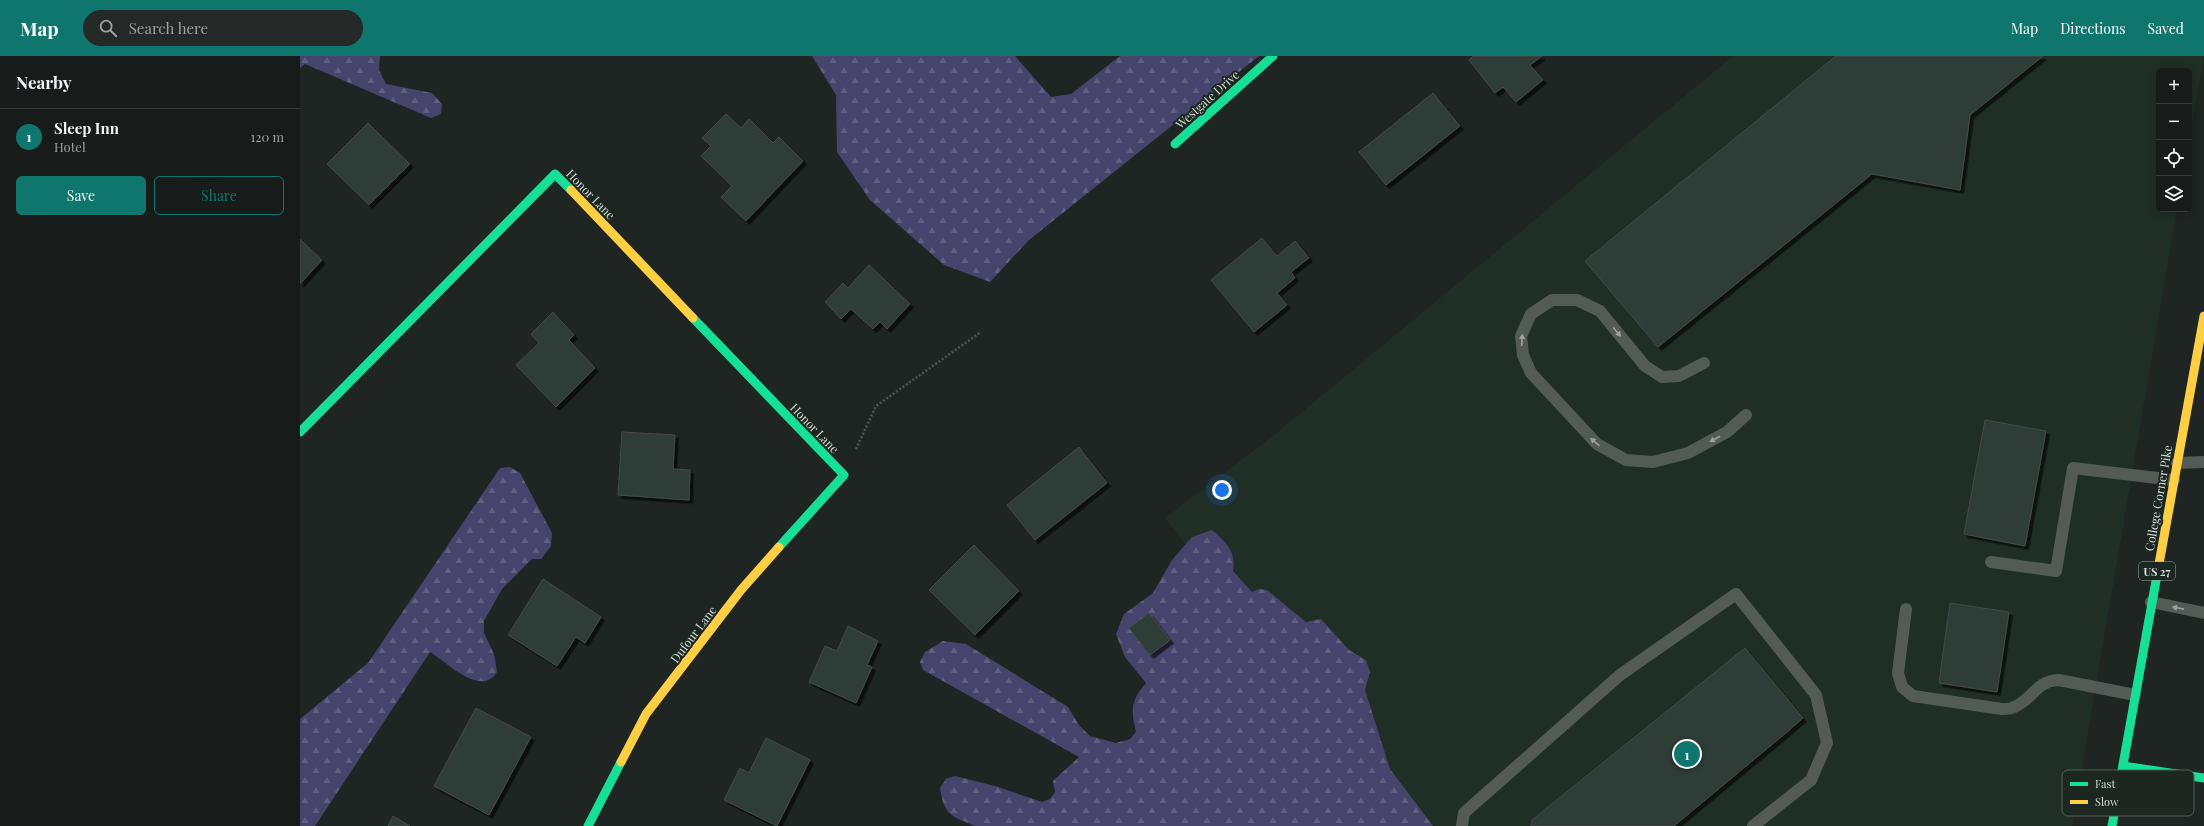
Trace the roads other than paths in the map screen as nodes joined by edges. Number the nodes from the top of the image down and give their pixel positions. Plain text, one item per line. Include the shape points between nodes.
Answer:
1 (1272, 56) edge
2 (1175, 144) dead end
3 (2204, 316) edge
4 (1704, 362) dead end
5 (1746, 415) dead end
6 (300, 432) edge
7 (2204, 462) edge
8 (2177, 463) junction
9 (844, 475) joint
10 (2174, 480) junction
11 (1991, 562) dead end
12 (2151, 602) junction
13 (1906, 609) dead end
14 (2204, 613) edge
15 (2134, 695) junction
16 (2122, 766) junction
17 (2121, 770) edge
18 (2149, 770) edge
19 (2194, 777) edge
20 (2204, 778) edge
21 (2114, 816) edge
22 (588, 826) edge
23 (1462, 826) edge
24 (1753, 826) edge
25 (2112, 826) edge

1 - 2 main road, Westgate Drive
3 - 8 main road, College Corner Pike / US 27
5 -> 4 lane via 1727,432 1688,453 1652,462 1626,460 1597,444 1531,373 1523,355 1521,336 1531,314 1552,300 1577,300 1600,311 1645,366 1662,377 1679,376
6 - 9 main road, Honor Lane via 556,174
7 - 8 lane
8 - 10 main road, College Corner Pike / US 27
9 - 22 main road, Dufour Lane via 741,590 646,714
10 - 11 lane via 2073,468 2056,571
10 - 12 main road, College Corner Pike / US 27
14 -> 12 lane
12 - 15 main road, College Corner Pike / US 27
13 - 15 lane via 1898,673 1902,687 1913,696 2002,709 2014,707 2024,701 2049,680
15 - 16 main road, College Corner Pike / US 27
16 - 17 main road, College Corner Pike / US 27
16 - 18 main road
19 - 20 main road
21 - 25 main road, College Corner Pike / US 27
23 - 24 lane via 1464,813 1620,675 1736,594 1816,695 1827,743 1811,780

